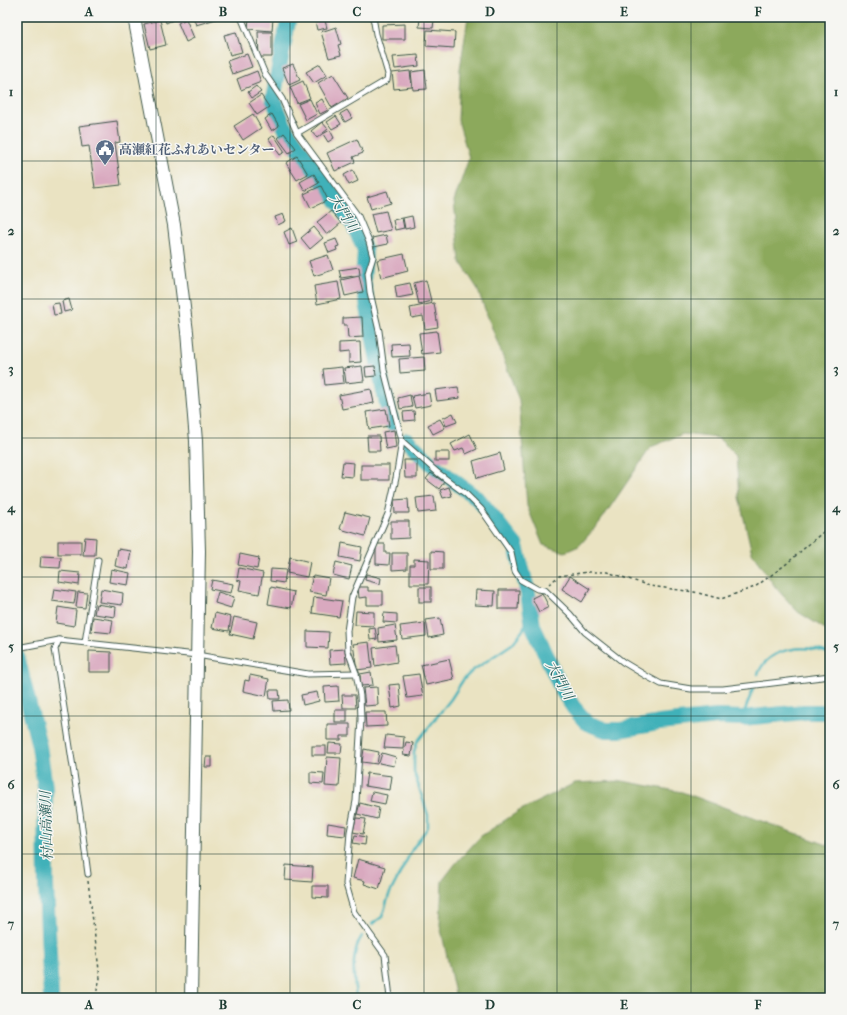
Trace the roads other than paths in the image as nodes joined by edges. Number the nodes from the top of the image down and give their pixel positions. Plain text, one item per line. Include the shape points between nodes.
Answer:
1 (134, 17) edge
2 (241, 17) edge
3 (373, 17) edge
4 (297, 133) junction
5 (402, 441) junction
6 (98, 560) dead end
7 (57, 640) junction
8 (85, 642) junction
9 (17, 648) edge
10 (197, 655) junction
11 (356, 673) junction
12 (830, 676) edge
13 (88, 874) road end
14 (190, 998) edge
15 (390, 998) edge

1 - 10 street via 174,224 187,332 196,449 199,551
2 - 4 lane via 257,55 282,99
3 - 4 lane via 388,74 387,80
4 - 5 lane via 358,216 369,242 373,257 368,273 370,292 384,370
5 - 11 lane via 388,514 352,597 347,631 348,651
5 - 12 lane via 481,509 511,552 515,571 521,580 537,589 545,590 585,632 623,662 661,684 692,689 723,689
6 - 8 lane
7 - 8 lane
7 - 9 lane
7 - 13 lane via 55,649
8 - 10 lane
10 - 11 lane via 308,674
10 - 14 street
11 - 15 lane via 360,696 360,762 346,884 354,912 385,955

